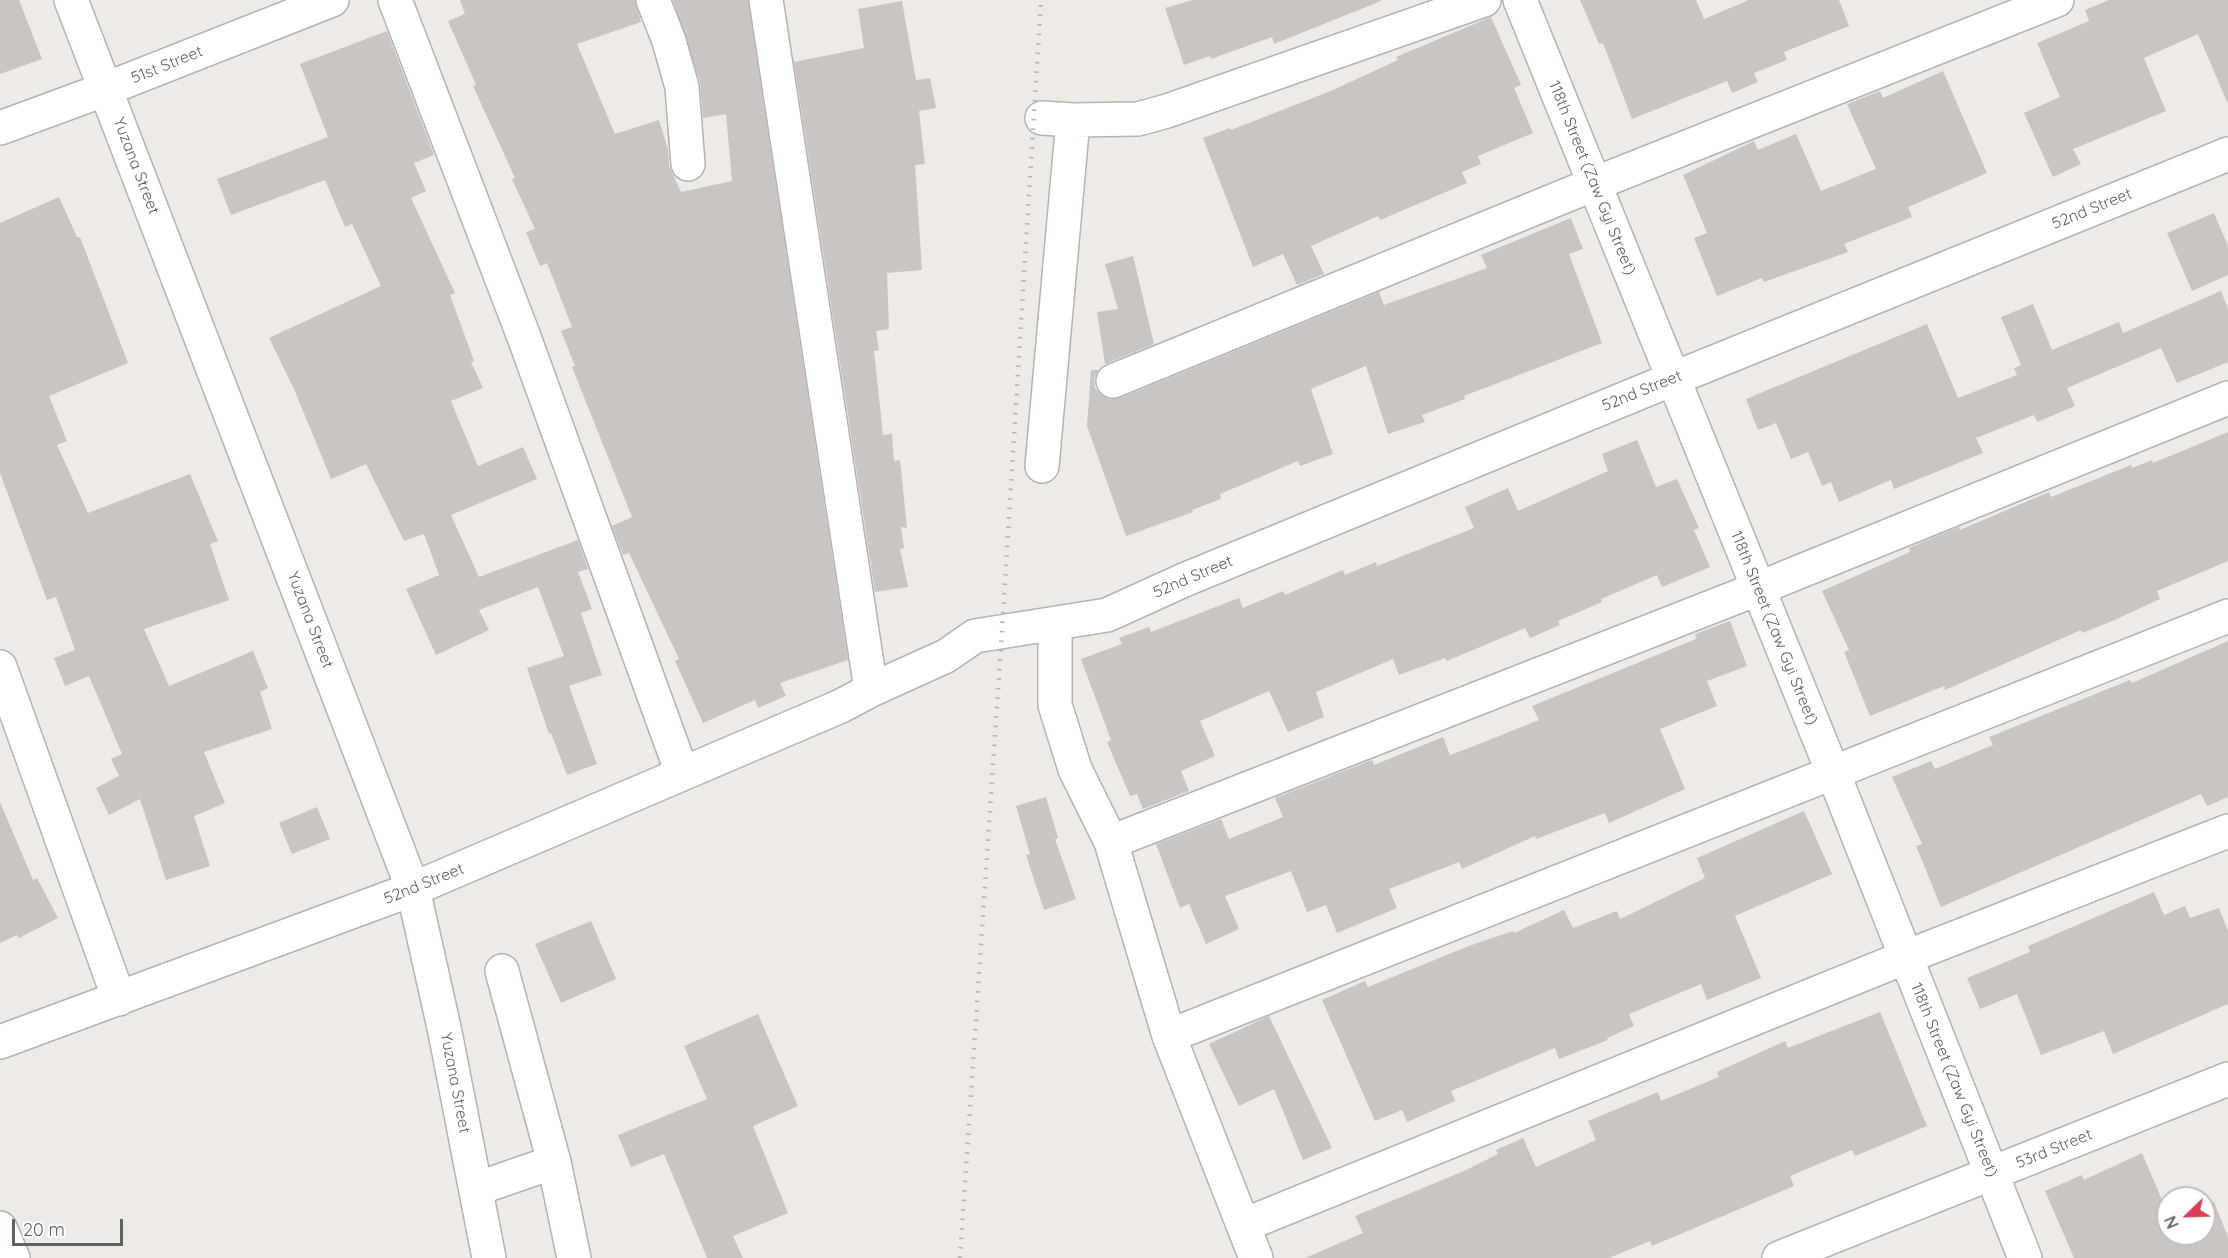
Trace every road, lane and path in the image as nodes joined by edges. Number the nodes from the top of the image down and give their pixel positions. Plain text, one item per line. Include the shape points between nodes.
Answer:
1 (71, 0) edge
2 (332, 0) edge
3 (395, 0) edge
4 (653, 0) edge
5 (766, 0) edge
6 (1484, 0) edge
7 (1520, 0) edge
8 (2057, 0) edge
9 (106, 89) junction
10 (0, 128) edge
11 (2228, 154) edge
12 (688, 164) dead end
13 (1594, 184) junction
14 (1675, 378) junction
15 (1113, 381) dead end
16 (2228, 398) edge
17 (1041, 466) dead end
18 (1757, 589) junction
19 (2228, 616) edge
20 (1055, 624) junction
21 (0, 668) edge
22 (871, 690) junction
23 (682, 773) junction
24 (1834, 775) junction
25 (2228, 831) edge
26 (1111, 842) junction
27 (413, 890) junction
28 (1906, 957) junction
29 (502, 971) dead end
30 (119, 999) junction
31 (1169, 1036) junction
32 (0, 1042) edge
33 (2228, 1079) edge
34 (554, 1162) junction
35 (1992, 1174) junction
36 (476, 1189) junction
37 (1244, 1225) junction
38 (0, 1228) edge
39 (13, 1258) edge
40 (489, 1258) edge
41 (574, 1258) edge
42 (1256, 1258) edge
43 (1779, 1258) edge
44 (2025, 1258) edge

1 - 9 street, Yuzana Street
2 - 9 street, 51st Street
3 - 23 street via 524,337
4 - 12 street via 682,87
5 - 22 street
6 - 17 street via 1167,111 1137,119 1057,119
7 - 13 street, 118th Street (Zaw Gyi Street)
8 - 13 street
9 - 10 street, 51st Street
9 - 27 street, Yuzana Street
11 - 14 street, 52nd Street
13 - 14 street, 118th Street (Zaw Gyi Street)
13 - 15 street
14 - 18 street, 118th Street (Zaw Gyi Street)
14 - 20 street, 52nd Street via 1107,615
16 - 18 street
18 - 24 street, 118th Street (Zaw Gyi Street)
18 - 26 street
19 - 24 street
20 - 22 street, 52nd Street via 975,636 946,656
20 - 26 street via 1055,705 1076,769
21 - 30 street
22 - 23 street, 52nd Street
23 - 27 street, 52nd Street
24 - 28 street, 118th Street (Zaw Gyi Street)
24 - 31 street
25 - 28 street
26 - 31 street
27 - 30 street, 52nd Street
27 - 36 street, Yuzana Street
28 - 35 street, 118th Street (Zaw Gyi Street)
28 - 37 street
29 - 34 street
30 - 32 street, 52nd Street
31 - 37 street
33 - 35 street, 53rd Street
34 - 36 street
34 - 41 street
35 - 43 street, 53rd Street
35 - 44 street, 118th Street (Zaw Gyi Street)
36 - 40 street, Yuzana Street
37 - 42 street
38 - 39 street

